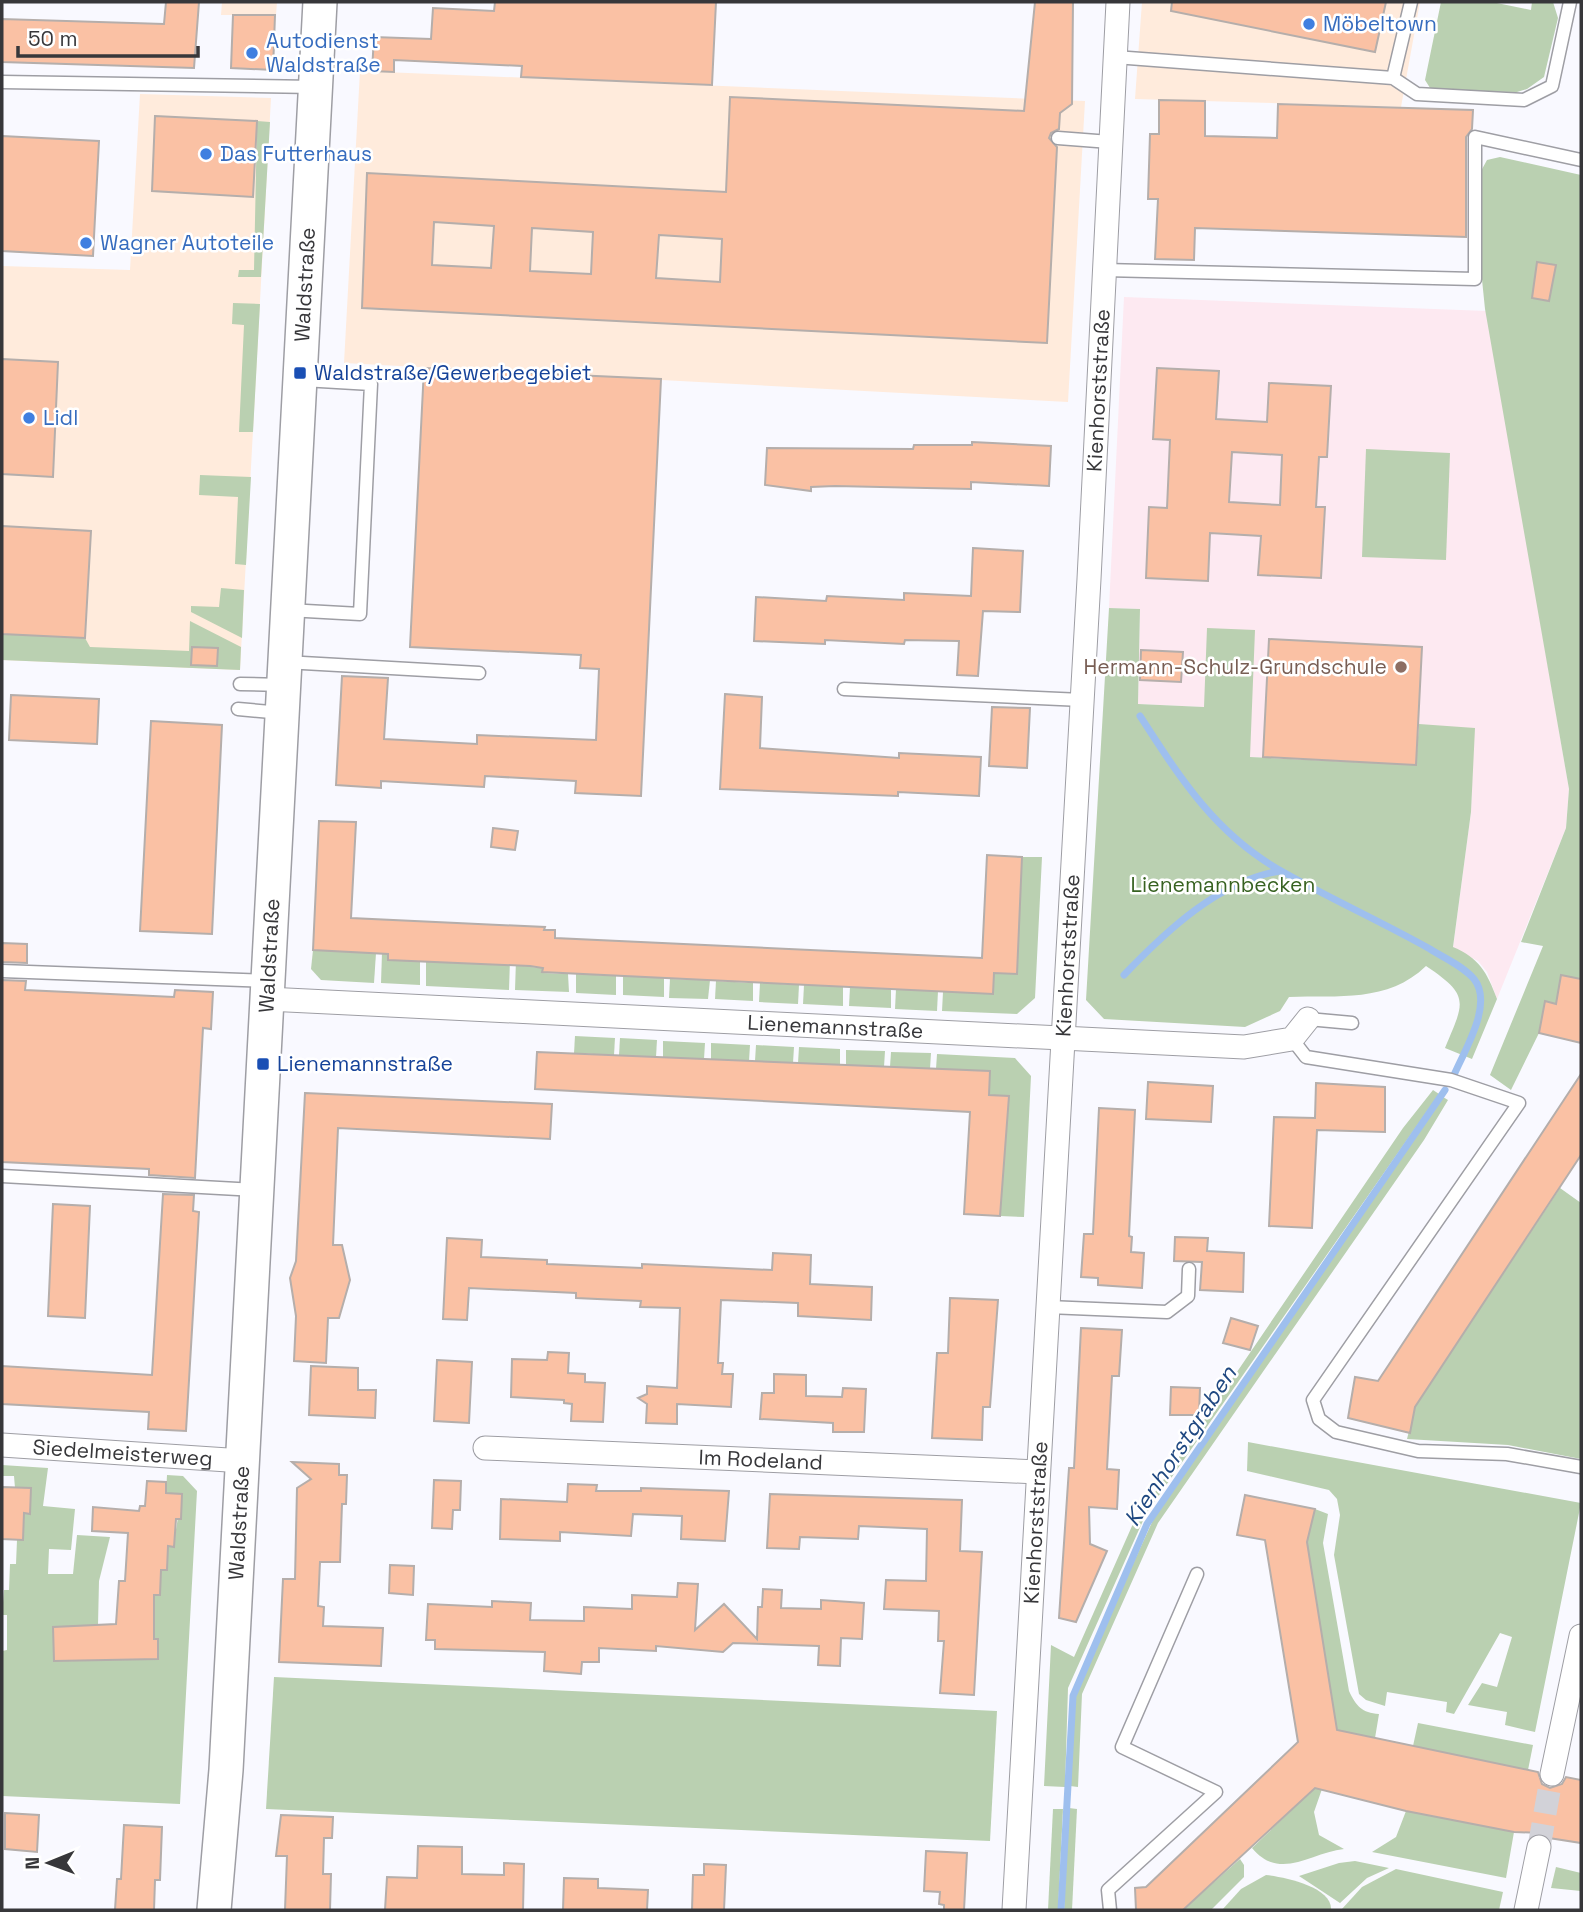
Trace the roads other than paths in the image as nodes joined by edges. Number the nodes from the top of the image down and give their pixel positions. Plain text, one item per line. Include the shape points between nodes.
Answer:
1 (320, 2) edge
2 (1118, 2) edge
3 (1411, 2) edge
4 (1570, 2) edge
5 (1115, 57) junction
6 (1393, 78) junction
7 (2, 82) edge
8 (315, 87) junction
9 (1058, 138) dead end
10 (1110, 142) junction
11 (1581, 160) edge
12 (1104, 270) junction
13 (300, 380) junction
14 (288, 610) junction
15 (479, 673) dead end
16 (240, 684) dead end
17 (284, 687) junction
18 (844, 689) dead end
19 (1082, 701) junction
20 (237, 709) dead end
21 (2, 971) edge
22 (268, 990) junction
23 (1308, 1019) joint
24 (1352, 1023) dead end
25 (1063, 1037) junction
26 (1292, 1039) junction
27 (2, 1176) edge
28 (257, 1190) junction
29 (1189, 1269) dead end
30 (1048, 1307) junction
31 (2, 1445) edge
32 (485, 1448) dead end
33 (243, 1461) junction
34 (1581, 1467) edge
35 (1038, 1472) junction
36 (1197, 1574) dead end
37 (1581, 1636) edge
38 (1552, 1774) tunnel mouth
39 (1539, 1846) tunnel mouth
40 (215, 1910) edge
41 (1014, 1910) edge
42 (1110, 1910) edge
43 (1526, 1910) edge

1 - 8 main road, Waldstraße
2 - 5 street, Kienhorststraße
3 - 6 lane
4 - 6 lane via 1552,86 1524,100 1417,94
5 - 6 lane
5 - 10 street, Kienhorststraße
7 - 8 lane
8 - 13 main road, Waldstraße
9 - 10 lane
10 - 12 street, Kienhorststraße
11 - 12 lane via 1475,137 1475,279
12 - 19 street, Kienhorststraße
13 - 14 main road, Waldstraße
13 - 14 lane via 371,383 359,614
14 - 17 main road, Waldstraße
15 - 17 lane
16 - 17 lane
17 - 20 lane
17 - 22 main road, Waldstraße
18 - 19 lane
19 - 25 street, Kienhorststraße
21 - 22 lane
22 - 25 street, Lienemannstraße
22 - 28 main road, Waldstraße
23 - 24 lane
23 - 26 street
25 - 26 street, Lienemannstraße via 1244,1047
25 - 30 street, Kienhorststraße
26 - 34 lane via 1306,1057 1451,1080 1519,1103 1313,1400 1319,1419 1336,1432 1418,1451 1507,1454
27 - 28 lane
28 - 33 main road, Waldstraße
29 - 30 lane via 1188,1296 1167,1312
30 - 35 street, Kienhorststraße
31 - 33 street, Siedelmeisterweg
32 - 35 street, Im Rodeland
33 - 40 main road, Waldstraße
35 - 41 street, Kienhorststraße
36 - 42 lane via 1122,1747 1216,1792 1108,1890
37 - 38 street
39 - 43 street

